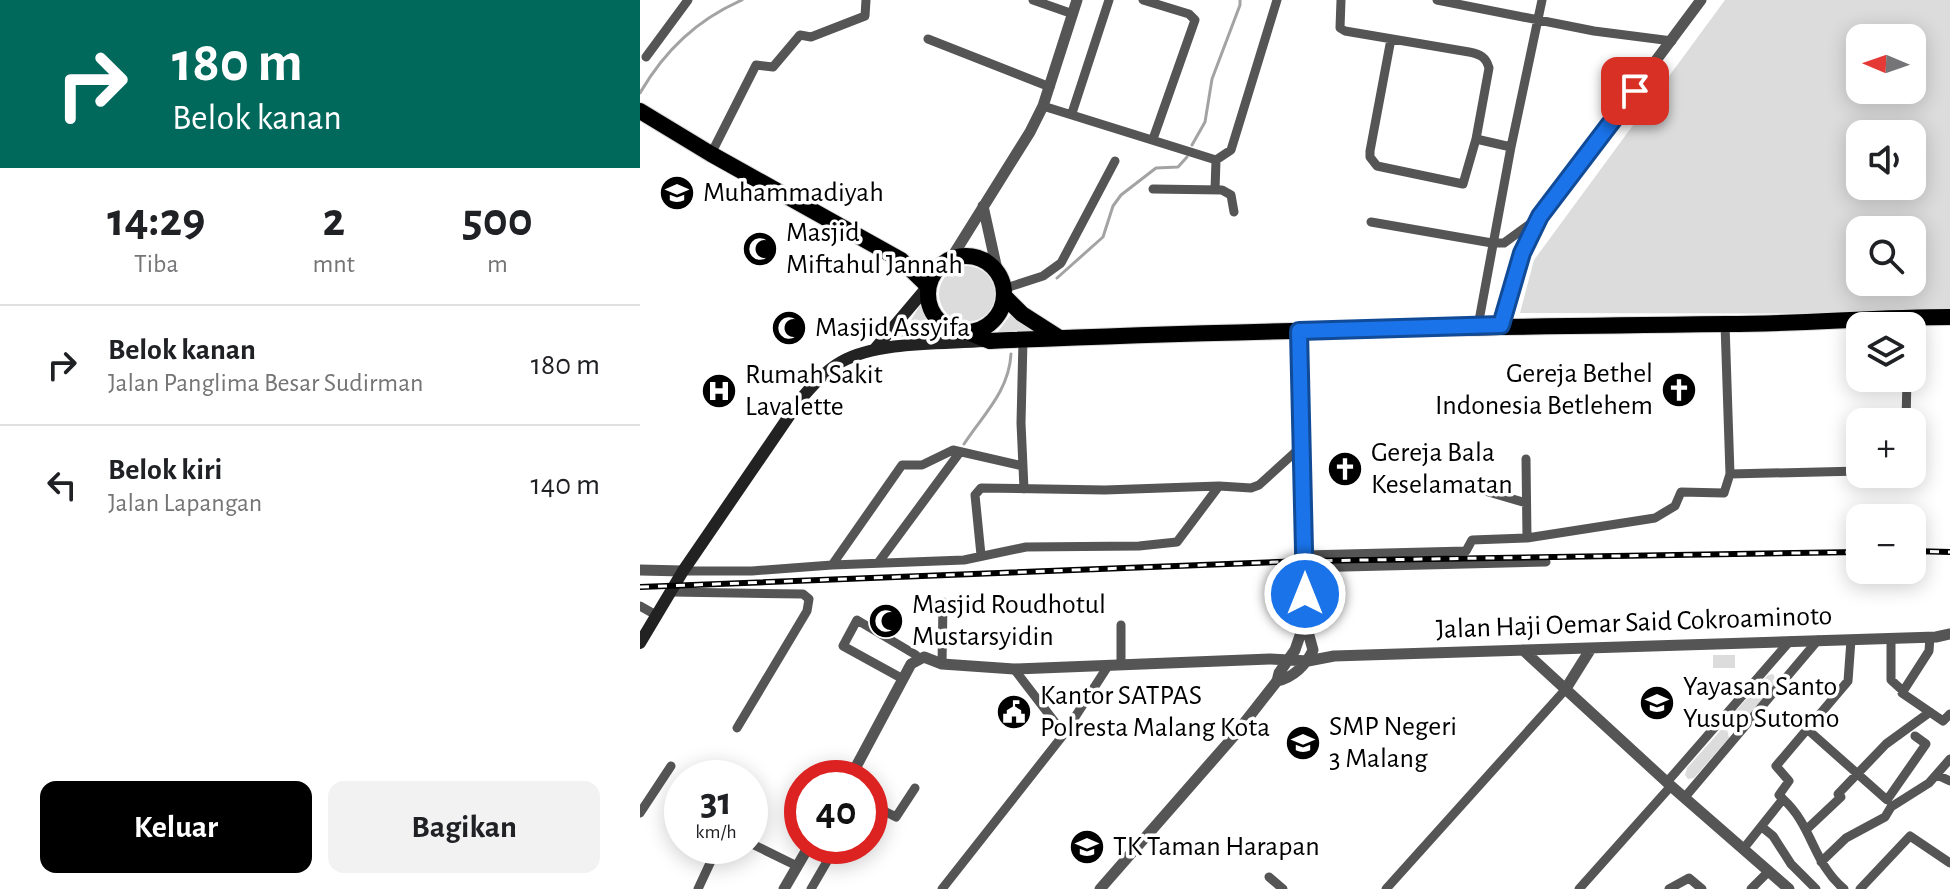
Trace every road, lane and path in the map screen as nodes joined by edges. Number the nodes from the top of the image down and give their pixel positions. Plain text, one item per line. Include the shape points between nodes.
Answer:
1 (688, 0) edge
2 (866, 0) edge
3 (1033, 0) edge
4 (1077, 0) edge
5 (1109, 0) edge
6 (1143, 0) edge
7 (1277, 0) edge
8 (1341, 0) edge
9 (1437, 0) edge
10 (1542, 0) edge
11 (1701, 0) edge
12 (1073, 14) junction
13 (1536, 20) junction
14 (928, 39) dead end
15 (1391, 39) junction
16 (1672, 41) junction
17 (646, 57) dead end
18 (1050, 87) junction
19 (1043, 106) junction
20 (641, 113) edge
21 (1072, 113) junction
22 (1153, 139) junction
23 (1476, 139) junction
24 (1511, 147) junction
25 (711, 154) junction
26 (1216, 160) junction
27 (1115, 161) dead end
28 (1153, 189) dead end
29 (1215, 190) junction
30 (983, 206) junction
31 (1234, 212) dead end
32 (1540, 216) junction
33 (1371, 222) dead end
34 (1492, 243) junction
35 (948, 259) junction
36 (901, 260) junction
37 (928, 286) junction
38 (1002, 286) junction
39 (1926, 317) edge
40 (1950, 317) edge
41 (1725, 324) junction
42 (1846, 324) edge
43 (1501, 325) junction
44 (1478, 326) junction
45 (1926, 326) edge
46 (1950, 326) edge
47 (1299, 331) junction
48 (965, 332) junction
49 (1058, 337) junction
50 (1023, 340) junction
51 (991, 341) junction
52 (943, 344) junction
53 (874, 350) junction
54 (1302, 446) junction
55 (960, 452) junction
56 (1526, 459) dead end
57 (1023, 466) junction
58 (1846, 471) edge
59 (1730, 474) junction
60 (1219, 486) junction
61 (1024, 489) junction
62 (1485, 491) dead end
63 (1526, 503) junction
64 (1527, 538) junction
65 (981, 555) junction
66 (1305, 561) junction
67 (1546, 562) dead end
68 (878, 563) junction
69 (832, 565) junction
70 (640, 570) edge
71 (683, 571) junction
72 (671, 592) junction
73 (943, 602) dead end
74 (640, 606) edge
75 (656, 615) junction
76 (1305, 621) junction
77 (1121, 625) dead end
78 (1950, 634) edge
79 (1933, 637) junction
80 (1891, 638) junction
81 (1818, 640) junction
82 (1851, 640) junction
83 (1790, 641) junction
84 (1950, 641) edge
85 (640, 643) edge
86 (1295, 650) junction
87 (1523, 650) junction
88 (1590, 650) junction
89 (1311, 656) junction
90 (917, 659) junction
91 (1270, 659) junction
92 (1288, 661) junction
93 (942, 664) junction
94 (1121, 665) junction
95 (1108, 666) junction
96 (1014, 669) junction
97 (903, 679) junction
98 (1277, 681) junction
99 (1565, 690) junction
100 (1902, 690) junction
101 (1930, 712) junction
102 (1950, 714) edge
103 (737, 728) dead end
104 (1807, 729) junction
105 (1064, 734) junction
106 (1915, 736) dead end
107 (1950, 759) edge
108 (860, 760) edge
109 (1857, 773) junction
110 (1937, 775) junction
111 (664, 777) edge
112 (1950, 781) edge
113 (1669, 784) junction
114 (915, 788) dead end
115 (1685, 797) junction
116 (1783, 799) junction
117 (640, 813) edge
118 (888, 813) edge
119 (1762, 827) junction
120 (1807, 829) junction
121 (1744, 848) junction
122 (768, 852) edge
123 (1821, 862) junction
124 (1950, 863) edge
125 (710, 864) edge
126 (826, 864) edge
127 (797, 866) joint
128 (1769, 871) junction
129 (1269, 877) dead end
130 (789, 888) edge
131 (698, 889) edge
132 (811, 889) edge
133 (942, 889) edge
134 (1100, 889) edge
135 (1283, 889) edge
136 (1386, 889) edge
137 (1579, 889) edge
138 (1669, 889) edge
139 (1702, 889) edge
140 (1751, 889) edge
141 (1789, 889) edge
142 (1816, 889) edge
143 (1844, 889) edge
144 (1860, 889) edge

1 - 17 street
2 - 25 street via 865,16 811,37 800,35 773,67 756,65
3 - 12 street
4 - 12 street
5 - 21 street
6 - 22 street via 1195,20
7 - 26 street via 1231,150
8 - 15 street via 1340,28
9 - 13 street
10 - 13 street
11 - 16 street
12 - 18 street
13 - 16 street
13 - 24 street
14 - 18 street
15 - 23 street via 1480,54 1486,60
15 - 23 street via 1370,151 1373,162 1463,184
16 - 32 street
18 - 19 street
19 - 21 street
19 - 30 street
20 - 25 highway
21 - 22 street
22 - 26 street
23 - 24 street
24 - 34 street
25 - 36 highway
26 - 29 street
27 - 38 street via 1061,263 1043,276
28 - 29 street
29 - 31 street via 1230,192
30 - 35 street
30 - 38 street
32 - 34 street via 1504,243
32 - 43 street via 1522,253
33 - 34 street
34 - 44 street
35 - 36 highway
35 - 37 highway
35 - 38 highway via 973,256 988,262
36 - 37 highway
37 - 48 highway via 937,319
37 - 53 main road
38 - 48 highway via 995,318
38 - 49 highway via 1037,325
39 - 40 highway
41 - 42 highway
41 - 43 highway
41 - 59 street
43 - 44 highway
44 - 47 highway via 1341,335
45 - 46 highway
47 - 49 highway
47 - 54 street
48 - 51 highway
48 - 52 main road
49 - 50 highway
50 - 51 highway
50 - 57 street
51 - 52 main road
52 - 53 main road
53 - 71 main road via 842,361 818,379
54 - 60 street via 1259,485
54 - 66 street
55 - 57 street
55 - 68 street
55 - 69 street via 948,450 922,465 902,465
56 - 63 street
57 - 61 street
58 - 59 street
59 - 64 street via 1724,493 1681,492 1675,506 1655,518
60 - 61 street
60 - 65 street via 1177,542 1026,547
61 - 65 street via 977,491
62 - 63 street
63 - 64 street
64 - 66 street via 1472,540 1466,551
65 - 68 street
66 - 67 street
66 - 76 street
68 - 69 street
69 - 71 street
70 - 71 street
71 - 72 main road
72 - 75 main road
72 - 103 street via 803,594 809,599 807,611
73 - 93 street
74 - 75 street
75 - 85 main road
76 - 86 street
76 - 89 street
77 - 94 street
78 - 79 street, Jalan Haji Oemar Said Cokroaminoto
79 - 80 street, Jalan Haji Oemar Said Cokroaminoto
79 - 84 street, Jalan Haji Oemar Said Cokroaminoto
79 - 100 street
80 - 82 street, Jalan Haji Oemar Said Cokroaminoto
80 - 100 street via 1891,680
81 - 82 street, Jalan Haji Oemar Said Cokroaminoto
81 - 83 street, Jalan Haji Oemar Said Cokroaminoto
81 - 115 street
82 - 104 street via 1848,681
83 - 88 street, Jalan Haji Oemar Said Cokroaminoto
83 - 113 street
86 - 89 street, Jalan Haji Oemar Said Cokroaminoto
86 - 91 street, Jalan Haji Oemar Said Cokroaminoto
86 - 92 street
87 - 88 street, Jalan Haji Oemar Said Cokroaminoto
87 - 89 street, Jalan Haji Oemar Said Cokroaminoto
87 - 99 street
88 - 99 street
89 - 92 street, Jalan Haji Oemar Said Cokroaminoto
89 - 98 street via 1288,679
90 - 93 street
90 - 97 street
90 - 97 street via 857,620 843,646
91 - 92 street, Jalan Haji Oemar Said Cokroaminoto
91 - 94 street
92 - 98 street
93 - 96 street
94 - 95 street
95 - 96 street
95 - 105 street
96 - 105 street
97 - 108 street
98 - 134 street
99 - 113 street
99 - 136 street
100 - 101 street
101 - 102 street via 1943,721
101 - 109 street
104 - 109 street
104 - 116 street via 1776,766 1789,781 1779,795
105 - 133 street
106 - 109 street via 1926,744 1887,800
107 - 110 street
109 - 120 street via 1838,794 1841,797
110 - 112 street
110 - 123 street via 1891,807 1885,817 1846,838
111 - 117 street
113 - 115 street
113 - 137 street
114 - 118 street via 896,817
115 - 121 street
116 - 119 street
116 - 120 street
119 - 121 street
119 - 142 street
120 - 123 street
121 - 128 street
122 - 127 street
123 - 143 street
124 - 144 street via 1910,836
125 - 131 street
126 - 132 street
127 - 130 street
128 - 140 street
128 - 141 street
129 - 135 street
138 - 139 street via 1689,878

